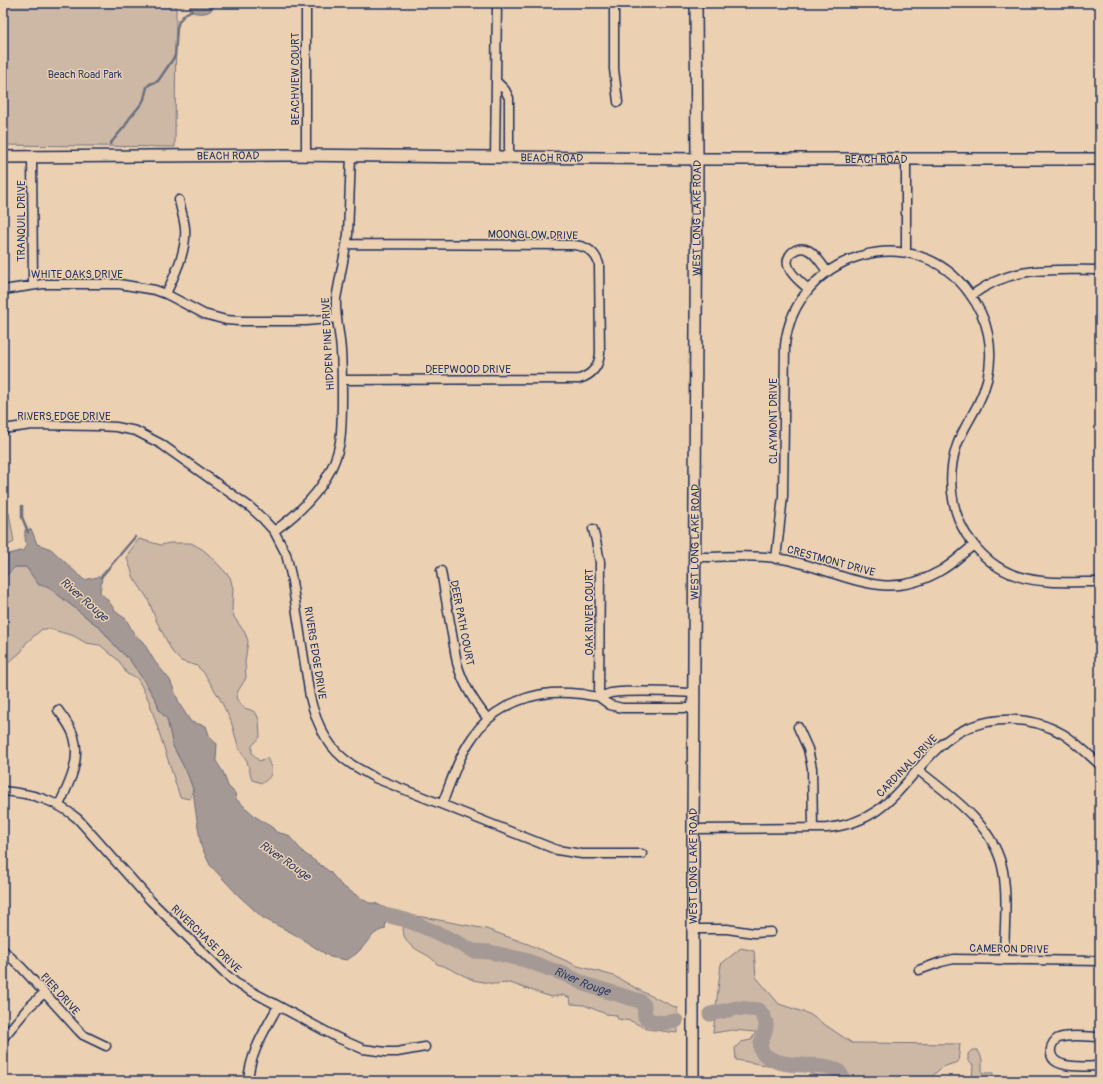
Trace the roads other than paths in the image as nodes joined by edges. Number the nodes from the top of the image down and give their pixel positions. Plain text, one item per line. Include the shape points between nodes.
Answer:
1 (306, 3) edge
2 (497, 3) edge
3 (614, 3) edge
4 (696, 3) edge
5 (497, 82) junction
6 (618, 102) dead end
7 (306, 156) junction
8 (351, 156) junction
9 (32, 157) junction
10 (3, 158) edge
11 (495, 158) junction
12 (509, 158) junction
13 (697, 159) junction
14 (1100, 159) edge
15 (906, 160) junction
16 (179, 200) dead end
17 (347, 244) junction
18 (906, 253) junction
19 (1100, 270) edge
20 (828, 271) junction
21 (33, 284) junction
22 (808, 288) junction
23 (3, 290) edge
24 (166, 294) junction
25 (971, 296) junction
26 (337, 318) junction
27 (592, 372) joint
28 (342, 380) junction
29 (3, 429) edge
30 (593, 529) dead end
31 (274, 531) junction
32 (974, 545) junction
33 (694, 557) junction
34 (776, 559) junction
35 (441, 572) dead end
36 (1100, 582) edge
37 (693, 693) junction
38 (599, 696) junction
39 (693, 708) junction
40 (58, 710) dead end
41 (488, 719) junction
42 (798, 727) dead end
43 (1100, 765) edge
44 (918, 770) junction
45 (3, 791) edge
46 (442, 804) junction
47 (59, 806) junction
48 (814, 828) junction
49 (693, 829) junction
50 (642, 854) dead end
51 (693, 929) junction
52 (771, 932) dead end
53 (3, 950) edge
54 (1004, 960) junction
55 (1100, 961) edge
56 (918, 970) dead end
57 (44, 993) junction
58 (278, 1006) junction
59 (1100, 1037) edge
60 (3, 1038) edge
61 (106, 1046) dead end
62 (425, 1047) dead end
63 (1100, 1066) edge
64 (248, 1081) edge
65 (693, 1081) edge

1 - 7 street, BEACHVIEW COURT
2 - 5 street
3 - 6 street via 614,68
4 - 13 street, WEST LONG LAKE ROAD
5 - 11 street
5 - 12 street via 509,98
7 - 8 street, BEACH ROAD
7 - 9 street, BEACH ROAD
8 - 11 street, BEACH ROAD
8 - 17 street, HIDDEN PINE DRIVE
9 - 10 street, BEACH ROAD
9 - 21 street, TRANQUIL DRIVE
11 - 12 street, BEACH ROAD
12 - 13 street, BEACH ROAD
13 - 15 street, BEACH ROAD
13 - 33 street, WEST LONG LAKE ROAD
14 - 15 street, BEACH ROAD
15 - 18 street
16 - 24 street via 185,228 184,243 179,264
17 - 26 street, HIDDEN PINE DRIVE via 337,290
17 - 27 street, MOONGLOW DRIVE via 585,247 594,253 600,271 600,353 598,363
18 - 20 street, CLAYMONT DRIVE via 864,255
18 - 25 street, CLAYMONT DRIVE via 930,261 948,271
19 - 25 street via 1039,270 1016,273 994,281
20 - 22 street, CLAYMONT DRIVE
20 - 22 street via 809,250 800,249 791,253 789,269
21 - 23 street, WHITE OAKS DRIVE
21 - 24 street, WHITE OAKS DRIVE via 119,284 143,287
22 - 34 street, CLAYMONT DRIVE via 793,312 786,336 783,496
24 - 26 street, WHITE OAKS DRIVE via 204,314 226,320 306,321
25 - 32 street, CLAYMONT DRIVE via 987,329 990,348 989,371 983,394 957,445 951,479 957,514
26 - 28 street, HIDDEN PINE DRIVE
27 - 28 street, DEEPWOOD DRIVE via 584,378 574,380
28 - 31 street, HIDDEN PINE DRIVE via 341,435 333,465 317,491
29 - 31 street, RIVERS EDGE DRIVE via 32,425 98,426 122,428 144,434 250,507
30 - 38 street, OAK RIVER COURT via 600,562
31 - 46 street, RIVERS EDGE DRIVE via 289,563 312,709 320,728 338,754 351,764 375,778
32 - 34 street, CRESTMONT DRIVE via 931,576 909,584 896,585 871,585 806,565
32 - 36 street, CLAYMONT DRIVE via 998,566 1024,578 1054,583
33 - 34 street, CRESTMONT DRIVE
33 - 37 street, WEST LONG LAKE ROAD
35 - 41 street, DEER PATH COURT via 460,674 471,697
37 - 38 street via 623,692
37 - 39 street, WEST LONG LAKE ROAD
38 - 39 street via 610,705 622,708
38 - 41 street via 540,694 512,703
39 - 49 street, WEST LONG LAKE ROAD
40 - 47 street via 74,736 76,750 71,778
41 - 46 street via 472,736 466,747
42 - 48 street via 808,748 812,768
43 - 44 street, CARDINAL DRIVE via 1073,741 1054,729 1038,723 1010,720 988,722 957,734
44 - 48 street, CARDINAL DRIVE via 894,798 868,817 838,827
44 - 54 street via 976,820 994,845 1005,889
45 - 47 street, RIVERCHASE DRIVE via 32,795
46 - 50 street, RIVERS EDGE DRIVE via 557,850 582,854
47 - 58 street, RIVERCHASE DRIVE via 70,812 86,827 151,901 223,972 236,983
48 - 49 street, CARDINAL DRIVE
49 - 51 street, WEST LONG LAKE ROAD
51 - 52 street
51 - 65 street, WEST LONG LAKE ROAD
53 - 57 street, PIER DRIVE
54 - 55 street, CAMERON DRIVE
54 - 56 street, CAMERON DRIVE via 954,959
57 - 60 street
57 - 61 street, PIER DRIVE via 83,1035
58 - 62 street, RIVERCHASE DRIVE via 363,1049 397,1052
58 - 64 street via 255,1051
59 - 63 street via 1060,1038 1050,1049 1051,1057 1062,1065

